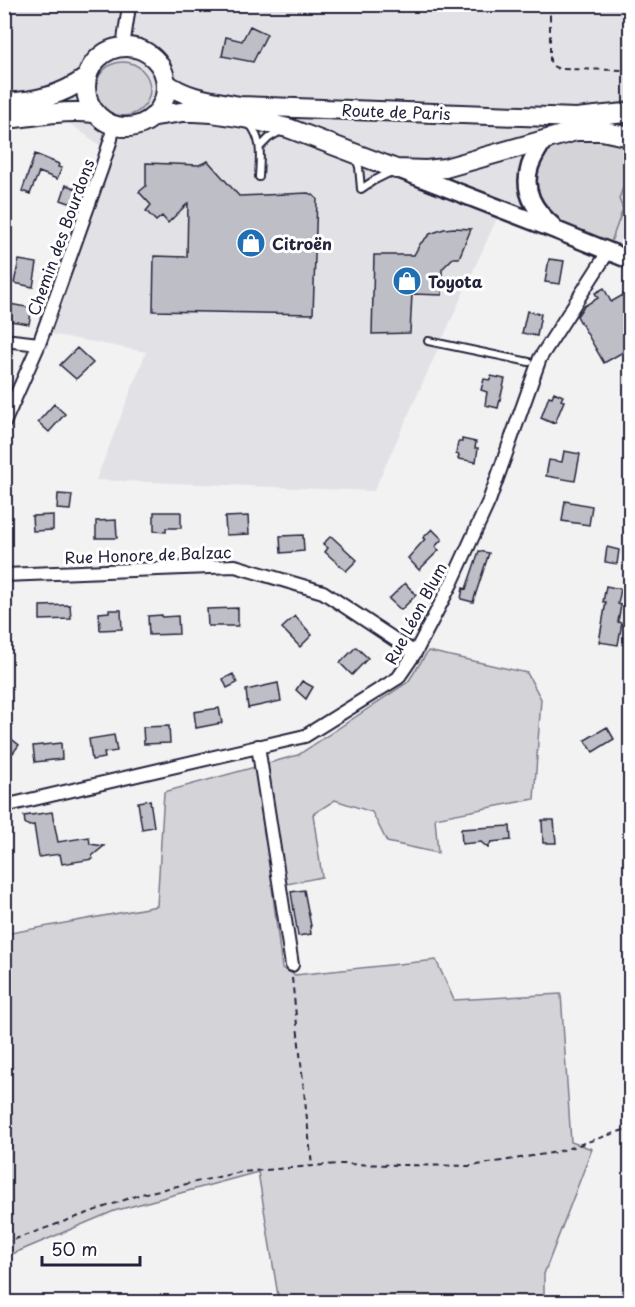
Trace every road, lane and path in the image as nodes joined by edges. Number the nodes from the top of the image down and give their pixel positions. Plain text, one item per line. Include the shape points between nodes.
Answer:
1 (128, 4) edge
2 (550, 4) edge
3 (123, 47) junction
4 (630, 70) edge
5 (87, 76) junction
6 (166, 83) junction
7 (4, 103) edge
8 (630, 111) edge
9 (94, 113) junction
10 (154, 116) junction
11 (244, 118) junction
12 (4, 119) edge
13 (113, 126) junction
14 (288, 128) junction
15 (630, 137) edge
16 (544, 140) junction
17 (261, 147) junction
18 (354, 153) junction
19 (396, 169) junction
20 (260, 177) dead end
21 (558, 231) junction
22 (608, 252) junction
23 (630, 260) edge
24 (4, 340) edge
25 (428, 340) dead end
26 (39, 344) junction
27 (529, 362) dead end
28 (4, 423) edge
29 (4, 575) edge
30 (415, 653) junction
31 (258, 746) junction
32 (4, 806) edge
33 (292, 965) joint
34 (630, 1128) edge
35 (312, 1166) junction
36 (4, 1242) edge

1 - 3 street
2 - 4 path via 553,66
3 - 5 main road via 100,56
3 - 6 main road via 136,48 152,57 163,71
5 - 7 main road via 74,87 51,96
5 - 9 main road via 85,89
6 - 8 main road, Route de Paris via 188,95 240,106 576,118
6 - 10 main road via 161,106
9 - 12 main road
9 - 13 main road
10 - 11 main road via 194,112
10 - 13 main road via 135,127
11 - 14 main road
11 - 17 lane
13 - 26 street, Chemin des Bourdons
14 - 17 lane
14 - 18 main road
15 - 16 main road via 602,130 576,131
16 - 19 main road via 445,168
16 - 21 street via 530,165 530,200 542,218
17 - 20 lane
18 - 19 main road
18 - 19 lane via 361,189
19 - 21 street
21 - 22 street
22 - 23 street
22 - 30 street, Rue Léon Blum via 540,358 489,501
24 - 26 street
25 - 27 lane
26 - 28 street, Chemin des Bourdons
29 - 30 street, Rue Honore de Balzac via 235,566 323,592
30 - 31 street, Rue Léon Blum via 398,678 305,736
31 - 32 street, Rue Léon Blum
31 - 33 street
33 - 35 path
34 - 35 path via 557,1152 471,1166
35 - 36 path via 241,1172 141,1194

